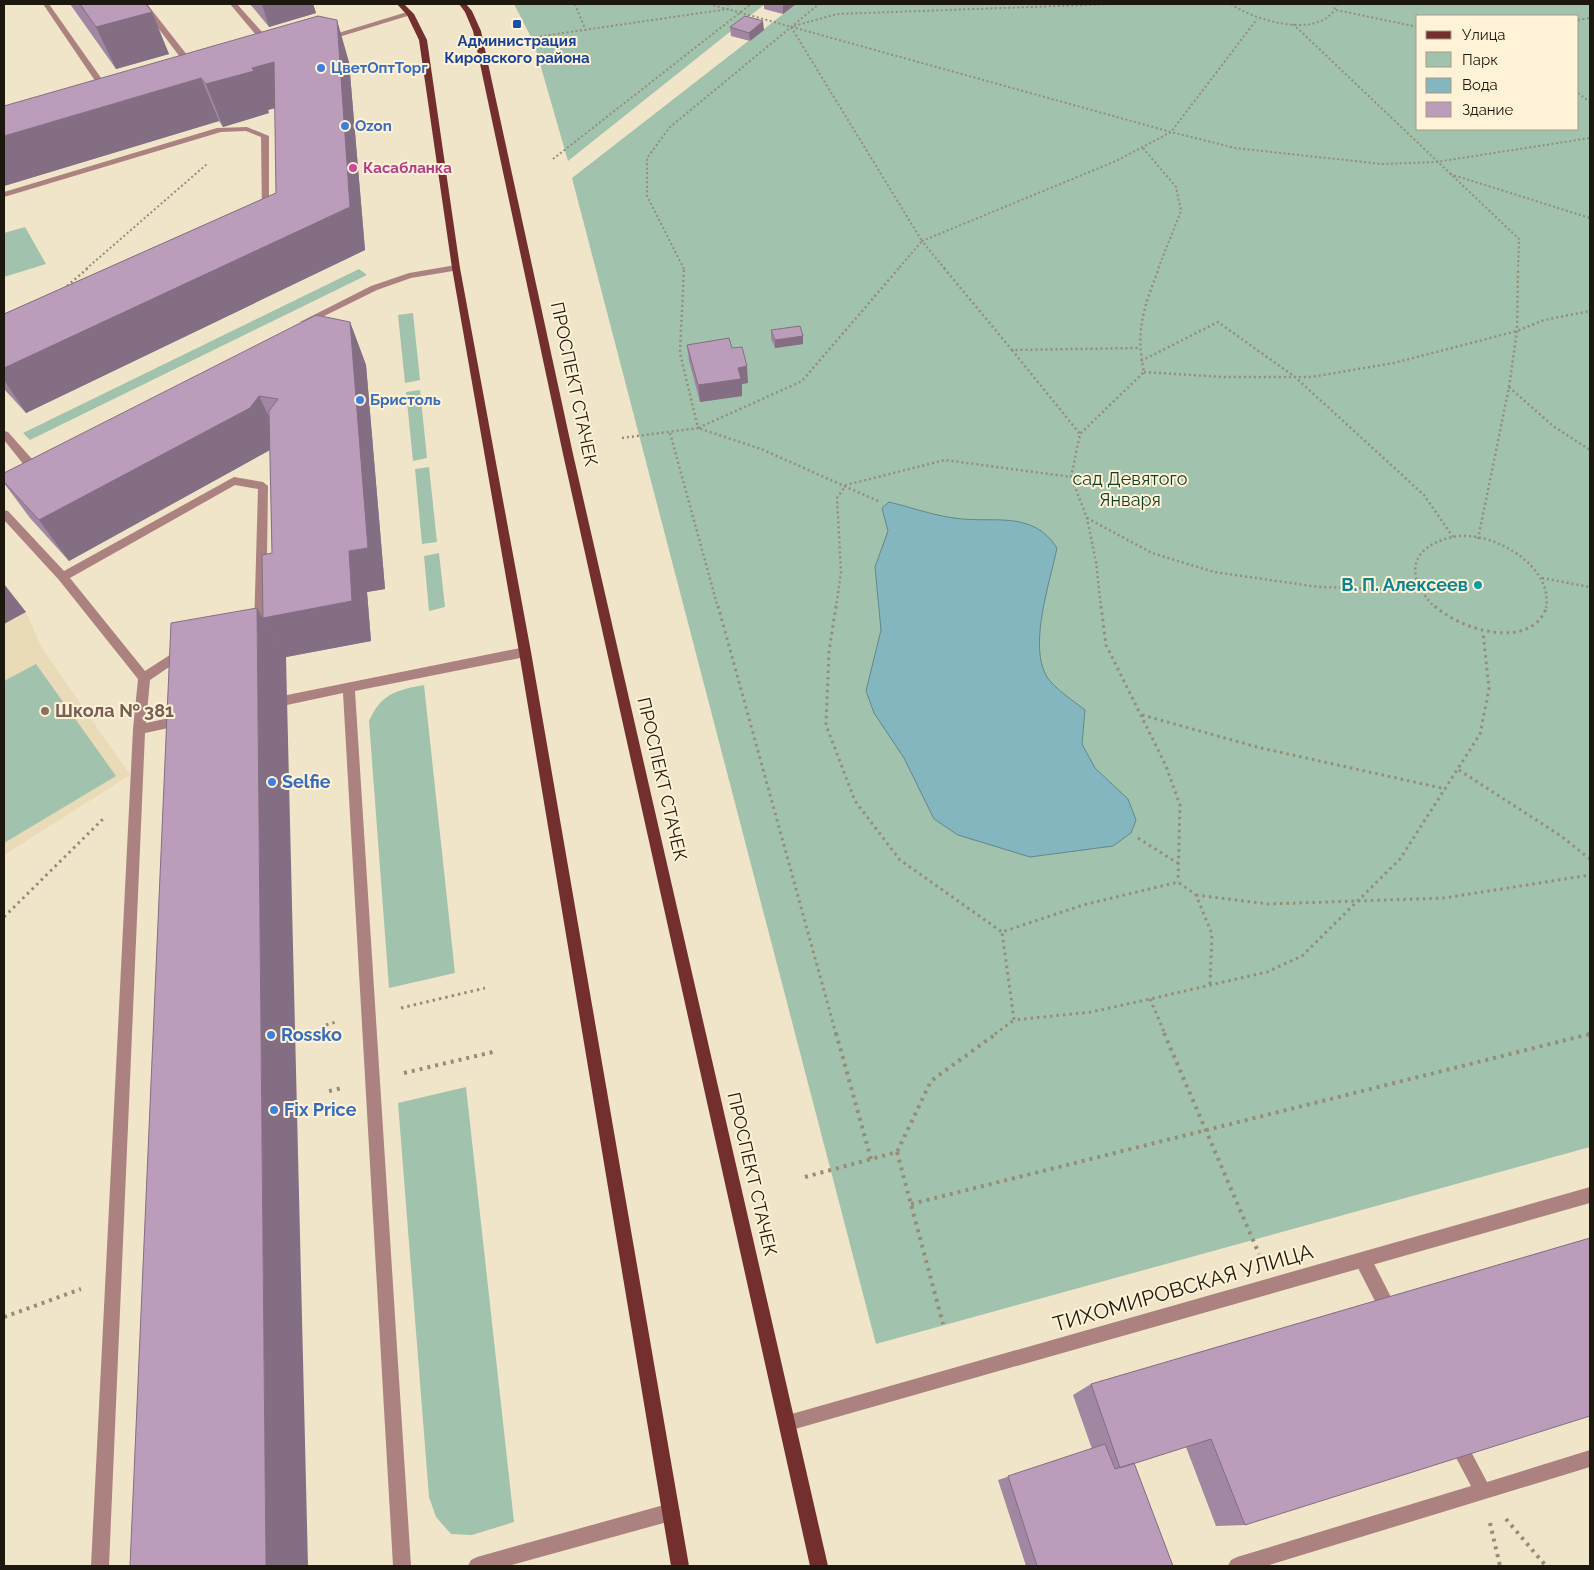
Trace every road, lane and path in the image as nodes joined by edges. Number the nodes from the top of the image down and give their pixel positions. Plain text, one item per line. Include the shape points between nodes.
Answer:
1 (46, 4) edge
2 (143, 4) edge
3 (233, 4) edge
4 (400, 4) edge
5 (462, 4) edge
6 (575, 4) edge
7 (709, 4) edge
8 (728, 4) edge
9 (751, 4) edge
10 (819, 4) edge
11 (1114, 4) edge
12 (1231, 4) edge
13 (1337, 4) edge
14 (728, 9) junction
15 (1336, 10) junction
16 (740, 12) junction
17 (410, 14) junction
18 (1257, 19) junction
19 (1293, 24) junction
20 (791, 27) junction
21 (1416, 27) edge
22 (586, 31) junction
23 (522, 39) dead end
24 (313, 42) edge
25 (275, 53) edge
26 (198, 75) edge
27 (1579, 95) edge
28 (113, 100) edge
29 (1590, 102) edge
30 (244, 125) junction
31 (1171, 132) junction
32 (1590, 138) edge
33 (1143, 148) junction
34 (553, 159) dead end
35 (1436, 162) junction
36 (1449, 174) junction
37 (4, 195) edge
38 (1590, 218) edge
39 (266, 223) edge
40 (922, 241) junction
41 (456, 268) junction
42 (63, 290) edge
43 (1590, 311) edge
44 (294, 328) edge
45 (1516, 331) junction
46 (1139, 348) junction
47 (1012, 350) junction
48 (1141, 361) junction
49 (1144, 372) junction
50 (1295, 377) junction
51 (1509, 386) junction
52 (698, 428) junction
53 (670, 433) junction
54 (4, 434) edge
55 (1080, 434) junction
56 (622, 438) dead end
57 (1590, 450) edge
58 (28, 462) edge
59 (1072, 477) junction
60 (846, 485) junction
61 (878, 501) dead end
62 (4, 514) edge
63 (1087, 518) junction
64 (1452, 537) junction
65 (1478, 538) junction
66 (63, 577) junction
67 (1542, 578) junction
68 (1590, 587) edge
69 (1418, 590) junction
70 (1483, 632) junction
71 (250, 637) edge
72 (193, 650) edge
73 (525, 652) junction
74 (144, 678) junction
75 (349, 687) junction
76 (287, 700) dead end
77 (1141, 714) junction
78 (194, 718) edge
79 (139, 728) junction
80 (1459, 770) junction
81 (136, 786) junction
82 (1446, 788) junction
83 (1138, 838) dead end
84 (1590, 859) edge
85 (1179, 864) junction
86 (1590, 875) edge
87 (1178, 882) junction
88 (1196, 895) junction
89 (1359, 901) junction
90 (4, 917) edge
91 (1002, 932) junction
92 (1210, 984) junction
93 (485, 988) dead end
94 (1150, 999) junction
95 (369, 1015) junction
96 (1014, 1020) junction
97 (326, 1025) dead end
98 (1590, 1034) edge
99 (493, 1052) dead end
100 (373, 1081) junction
101 (329, 1091) dead end
102 (1207, 1130) junction
103 (897, 1152) junction
104 (872, 1159) junction
105 (805, 1177) dead end
106 (1590, 1195) edge
107 (911, 1204) junction
108 (1252, 1239) dead end
109 (1363, 1260) junction
110 (114, 1277) junction
111 (1385, 1303) edge
112 (4, 1317) edge
113 (943, 1324) dead end
114 (788, 1423) junction
115 (1460, 1450) edge
116 (1590, 1459) edge
117 (1483, 1492) junction
118 (671, 1512) junction
119 (100, 1566) edge
120 (402, 1566) edge
121 (477, 1566) edge
122 (680, 1566) edge
123 (819, 1566) edge
124 (1237, 1566) edge
125 (1500, 1566) edge
126 (1546, 1566) edge

1 - 28 street
2 - 26 street
3 - 25 street
4 - 17 main road
5 - 114 main road, ПРОСПЕКТ СТАЧЕК via 478,31 568,454
6 - 22 path
7 - 14 path
8 - 14 path
9 - 16 path
10 - 20 path
11 - 20 path via 837,14
12 - 18 path
13 - 15 path
14 - 16 path
14 - 22 path
15 - 19 path via 1316,22
15 - 21 path
16 - 20 path
16 - 34 path
17 - 24 street
17 - 41 main road via 423,40
18 - 19 path
18 - 31 path
19 - 35 path
20 - 31 path
20 - 40 path
20 - 52 path via 670,127 647,158 647,196 684,268 680,353
22 - 23 path
27 - 29 path
30 - 37 street
30 - 39 street via 264,136
30 - 42 path
31 - 33 path
31 - 35 path via 1235,148 1382,164
32 - 35 path
33 - 40 path
33 - 46 path via 1176,187 1180,211 1143,309
35 - 36 path
36 - 38 path
36 - 45 path via 1518,239
40 - 47 path
40 - 52 path via 802,381
41 - 44 street via 409,276 374,288
41 - 73 main road
43 - 45 path via 1544,320
45 - 50 path via 1394,363
45 - 51 path
46 - 47 path
46 - 48 path
47 - 55 path
48 - 49 path
48 - 50 path via 1218,322
49 - 50 path via 1222,378
49 - 55 path
50 - 64 path via 1424,495
51 - 57 path via 1553,426
51 - 65 path
52 - 53 path
52 - 60 path via 761,449
53 - 56 path
53 - 104 path
54 - 58 street
55 - 59 path
59 - 60 path via 945,460
59 - 63 path
60 - 61 path
60 - 91 path via 837,498 841,572 829,651 826,725 856,801 900,860
62 - 66 street
63 - 69 path via 1152,553 1214,572 1319,587
63 - 77 path via 1106,644
64 - 65 path
64 - 69 path via 1436,541 1422,550 1414,561 1413,575
65 - 67 path via 1515,553 1531,564
66 - 71 street via 234,481 263,486 260,635
66 - 74 street
67 - 68 path
67 - 70 path via 1549,594 1548,609 1540,621 1525,630 1506,634
69 - 70 path via 1444,616
70 - 80 path via 1489,689 1480,734
72 - 74 street via 184,652
73 - 75 street
73 - 118 main road
74 - 79 street
75 - 76 street
75 - 95 street
77 - 82 path via 1262,748
77 - 85 path via 1180,805
78 - 79 street
79 - 81 street
80 - 82 path
80 - 84 path via 1562,836
81 - 90 path
81 - 110 street
82 - 89 path via 1400,859
83 - 85 path
85 - 87 path
86 - 89 path via 1444,898
87 - 88 path
87 - 91 path via 1083,905
88 - 89 path via 1268,904
88 - 92 path via 1212,934
89 - 92 path via 1302,956 1267,972
91 - 96 path
92 - 94 path
93 - 95 path
94 - 96 path via 1092,1012
94 - 102 path
95 - 97 path
95 - 100 street
96 - 103 path via 931,1081
98 - 102 path
99 - 100 path
100 - 101 path
100 - 120 street
102 - 107 path
102 - 108 path
103 - 104 path
103 - 107 path
104 - 105 path
106 - 109 street, ТИХОМИРОВСКАЯ УЛИЦА
107 - 113 path
109 - 111 street
109 - 114 street, ТИХОМИРОВСКАЯ УЛИЦА
110 - 112 path
110 - 119 street
114 - 123 main road, ПРОСПЕКТ СТАЧЕК
115 - 117 street
116 - 117 street
117 - 124 street
117 - 125 path
117 - 126 path
118 - 121 street
118 - 122 main road

